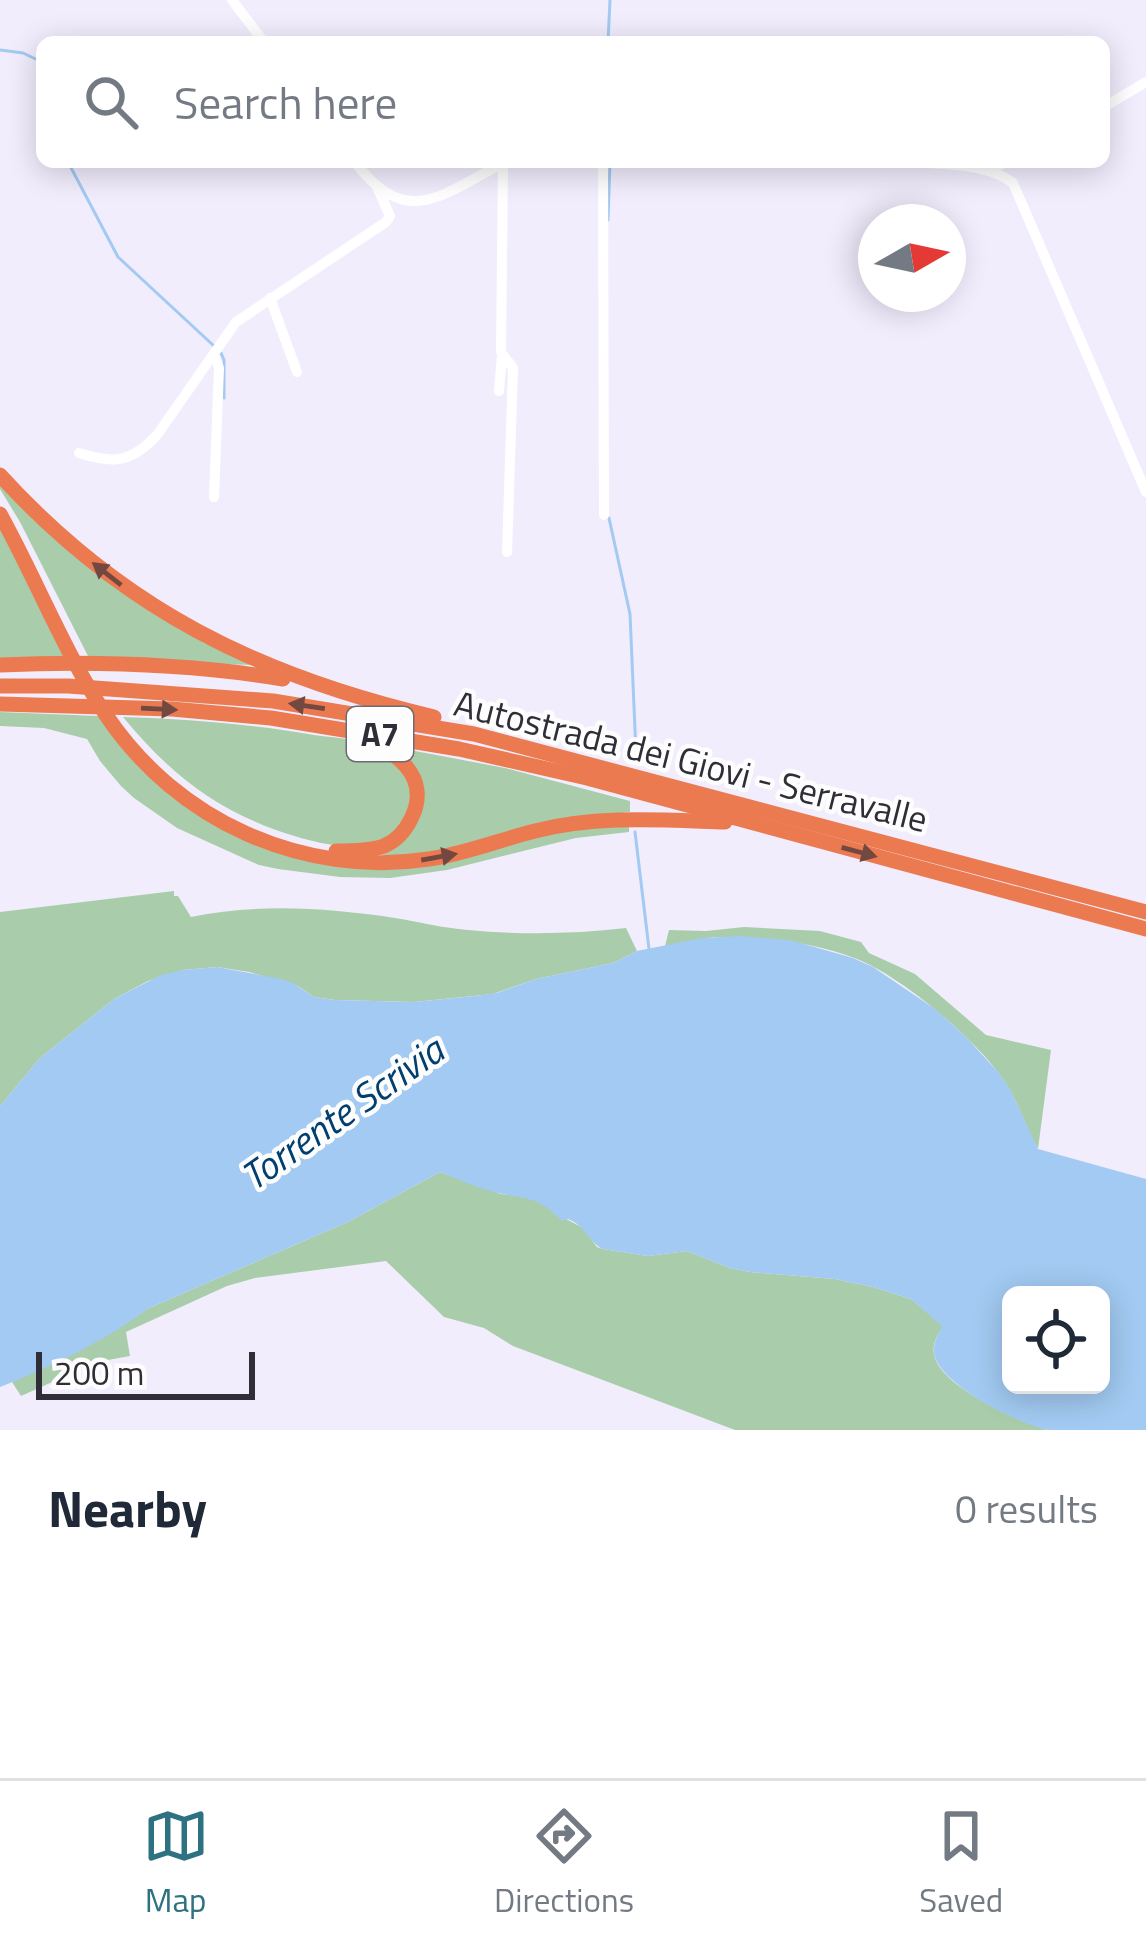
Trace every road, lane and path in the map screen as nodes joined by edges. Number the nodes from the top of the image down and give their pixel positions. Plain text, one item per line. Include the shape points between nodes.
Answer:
1 (232, 0) edge
2 (259, 36) edge
3 (1146, 82) edge
4 (1110, 103) edge
5 (360, 168) edge
6 (494, 168) edge
7 (504, 168) edge
8 (603, 168) edge
9 (965, 168) edge
10 (990, 168) edge
11 (984, 170) junction
12 (376, 188) junction
13 (270, 298) junction
14 (214, 355) junction
15 (502, 355) junction
16 (297, 372) dead end
17 (499, 391) dead end
18 (79, 454) dead end
19 (0, 475) edge
20 (1146, 491) edge
21 (214, 497) dead end
22 (0, 498) edge
23 (0, 514) edge
24 (604, 515) dead end
25 (507, 553) dead end
26 (60, 620) junction
27 (0, 665) edge
28 (0, 686) edge
29 (322, 686) junction
30 (0, 704) edge
31 (271, 718) junction
32 (118, 725) junction
33 (546, 751) junction
34 (752, 823) junction
35 (1146, 912) edge
36 (1146, 929) edge

1 - 2 street
3 - 4 street
5 - 12 street
6 - 12 street via 421,201
7 - 15 street
8 - 24 street
9 - 11 street
10 - 11 street
11 - 20 street via 1016,189
12 - 13 street via 386,222
13 - 14 street via 236,322
13 - 16 street
14 - 18 street via 143,449 112,461
14 - 21 street
15 - 17 street
15 - 25 street via 514,368
29 -> 19 highway via 256,662 112,579
22 - 26 highway
23 - 26 highway
26 - 32 highway
27 - 29 highway via 147,667
33 -> 28 highway, Autostrada dei Giovi - Serravalle / A7 via 273,701
29 - 33 highway
30 -> 31 highway, Autostrada dei Giovi - Serravalle / A7
31 - 32 highway via 395,754 412,772 417,795 403,832 385,845 350,851 251,828 178,783
31 - 34 highway, Autostrada dei Giovi - Serravalle / A7 via 459,748
32 -> 34 highway via 153,771 200,809 308,855 399,862 605,820
33 - 35 highway, Autostrada dei Giovi - Serravalle / A7
34 -> 36 highway, Autostrada dei Giovi - Serravalle / A7

